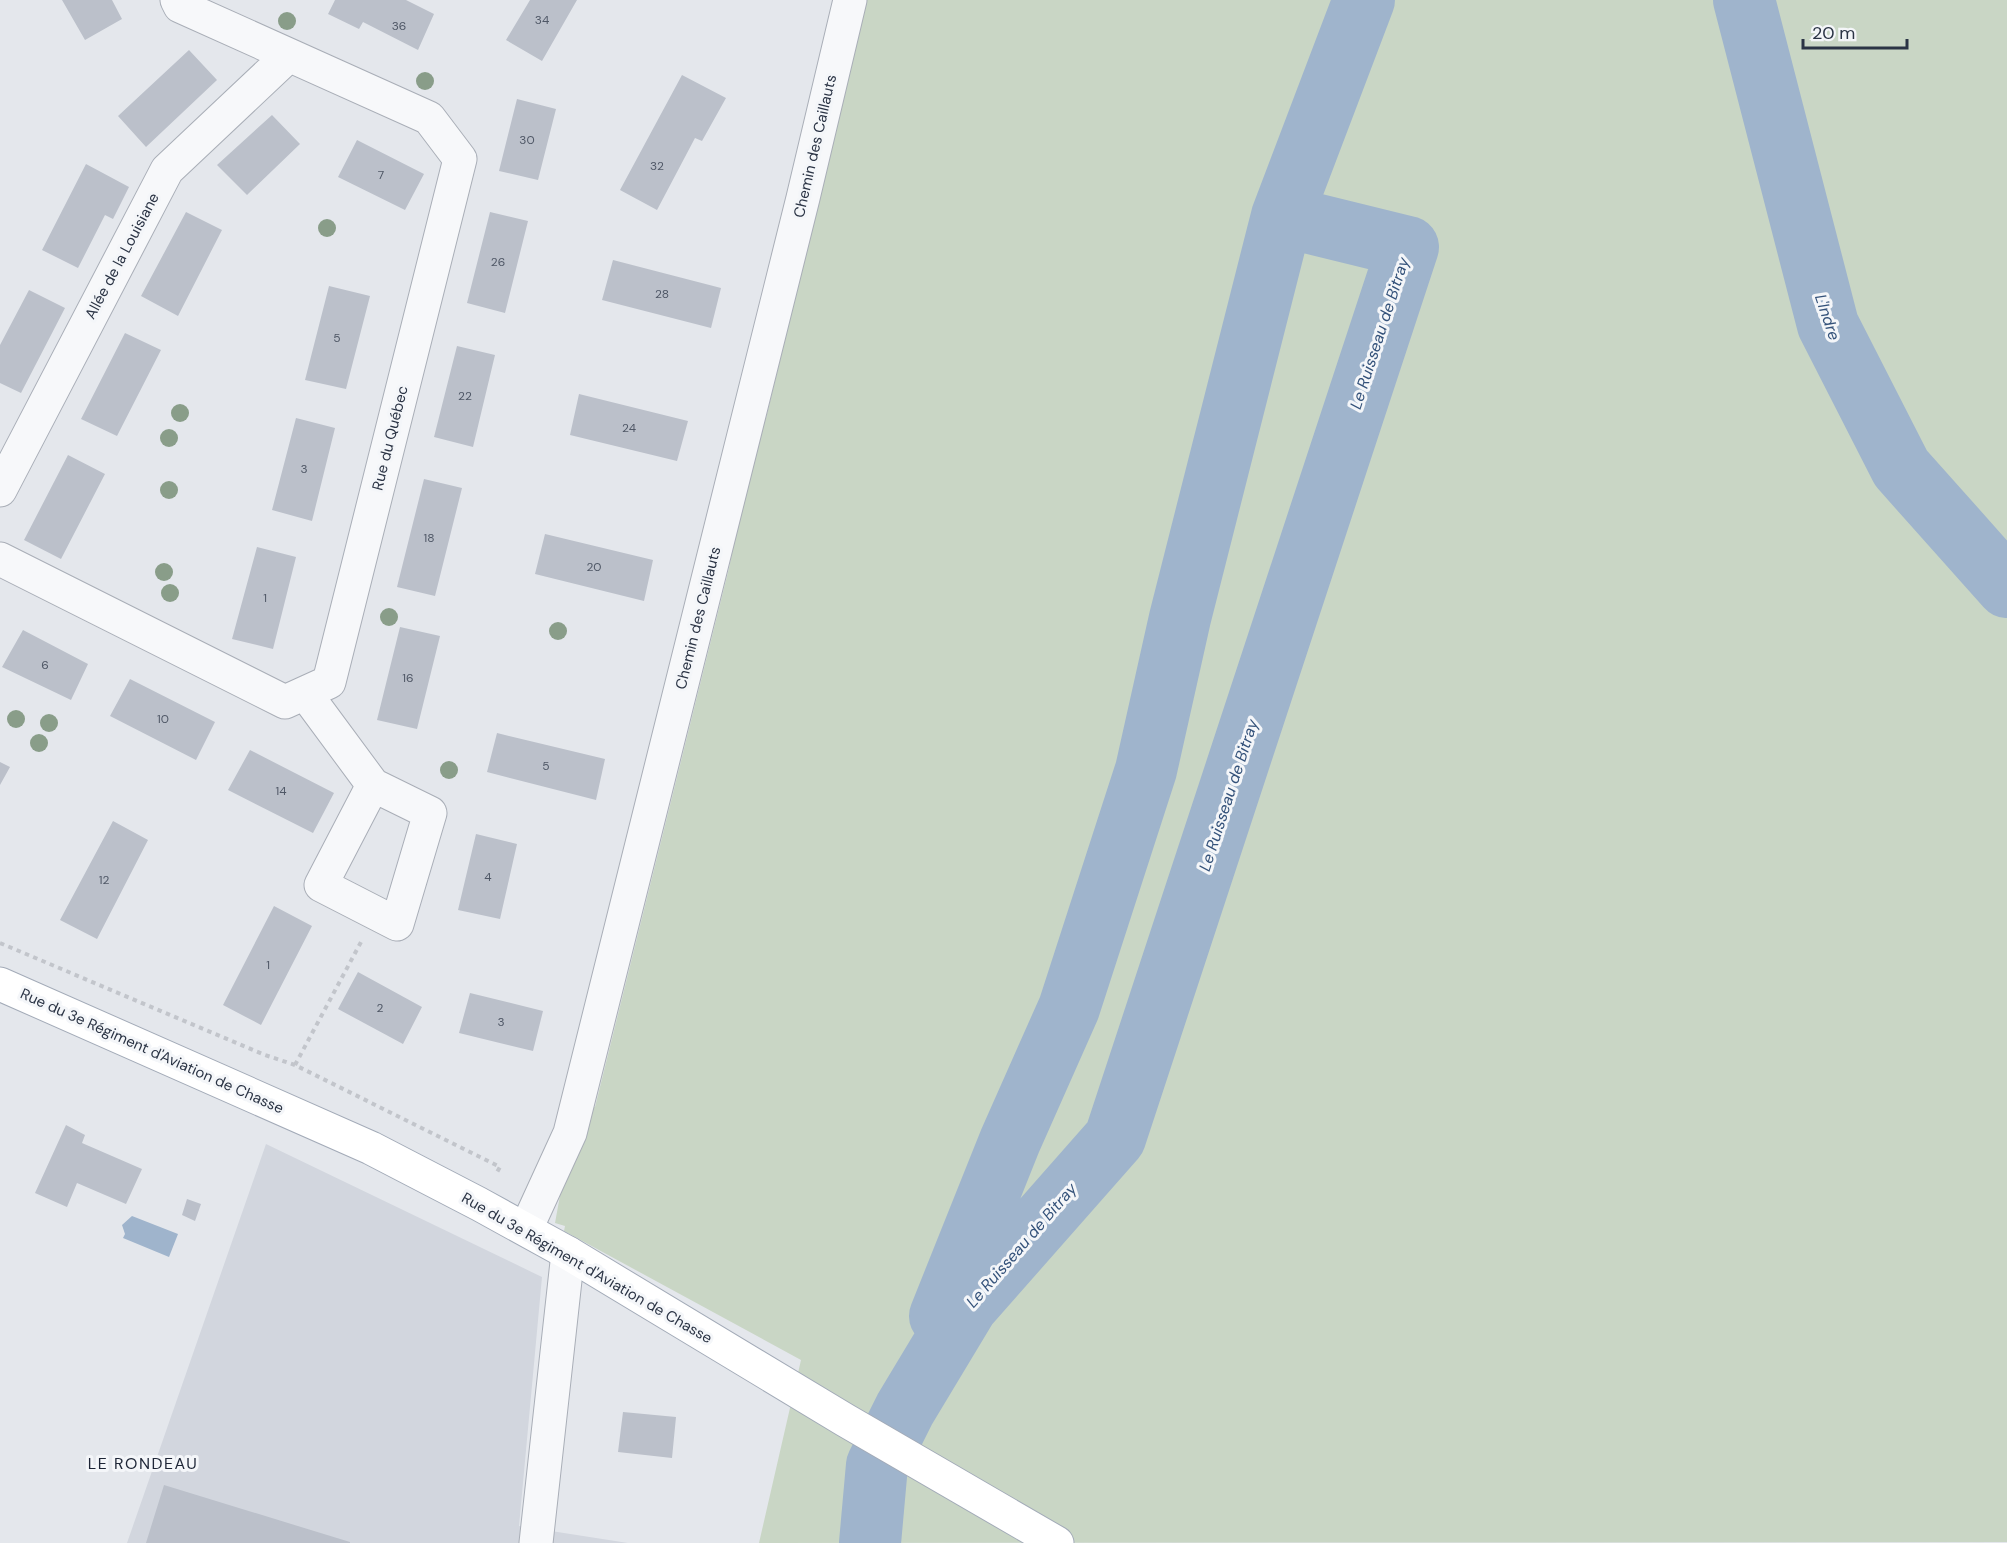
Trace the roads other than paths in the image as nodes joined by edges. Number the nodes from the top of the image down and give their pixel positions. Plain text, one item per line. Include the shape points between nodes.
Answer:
1 (177, 0) edge
2 (850, 0) edge
3 (289, 55) junction
4 (0, 490) edge
5 (0, 560) edge
6 (305, 693) junction
7 (373, 785) junction
8 (0, 984) edge
9 (526, 1229) junction
10 (568, 1253) junction
11 (536, 1543) edge
12 (1057, 1543) edge

1 - 3 street, Rue du Québec via 180,6
2 - 9 street, Chemin des Caillauts via 570,1133
3 - 4 street, Allée de la Louisiane via 167,170
3 - 6 street, Rue du Québec via 429,118 460,159 329,682
5 - 6 street, Rue du Québec via 285,702
6 - 7 street
7 - 7 street via 321,885 397,924 430,813
8 - 9 main road, Rue du 3e Régiment d'Aviation de Chasse via 370,1148
9 - 10 main road, Rue du 3e Régiment d'Aviation de Chasse
10 - 11 street
10 - 12 main road, Rue du 3e Régiment d'Aviation de Chasse

